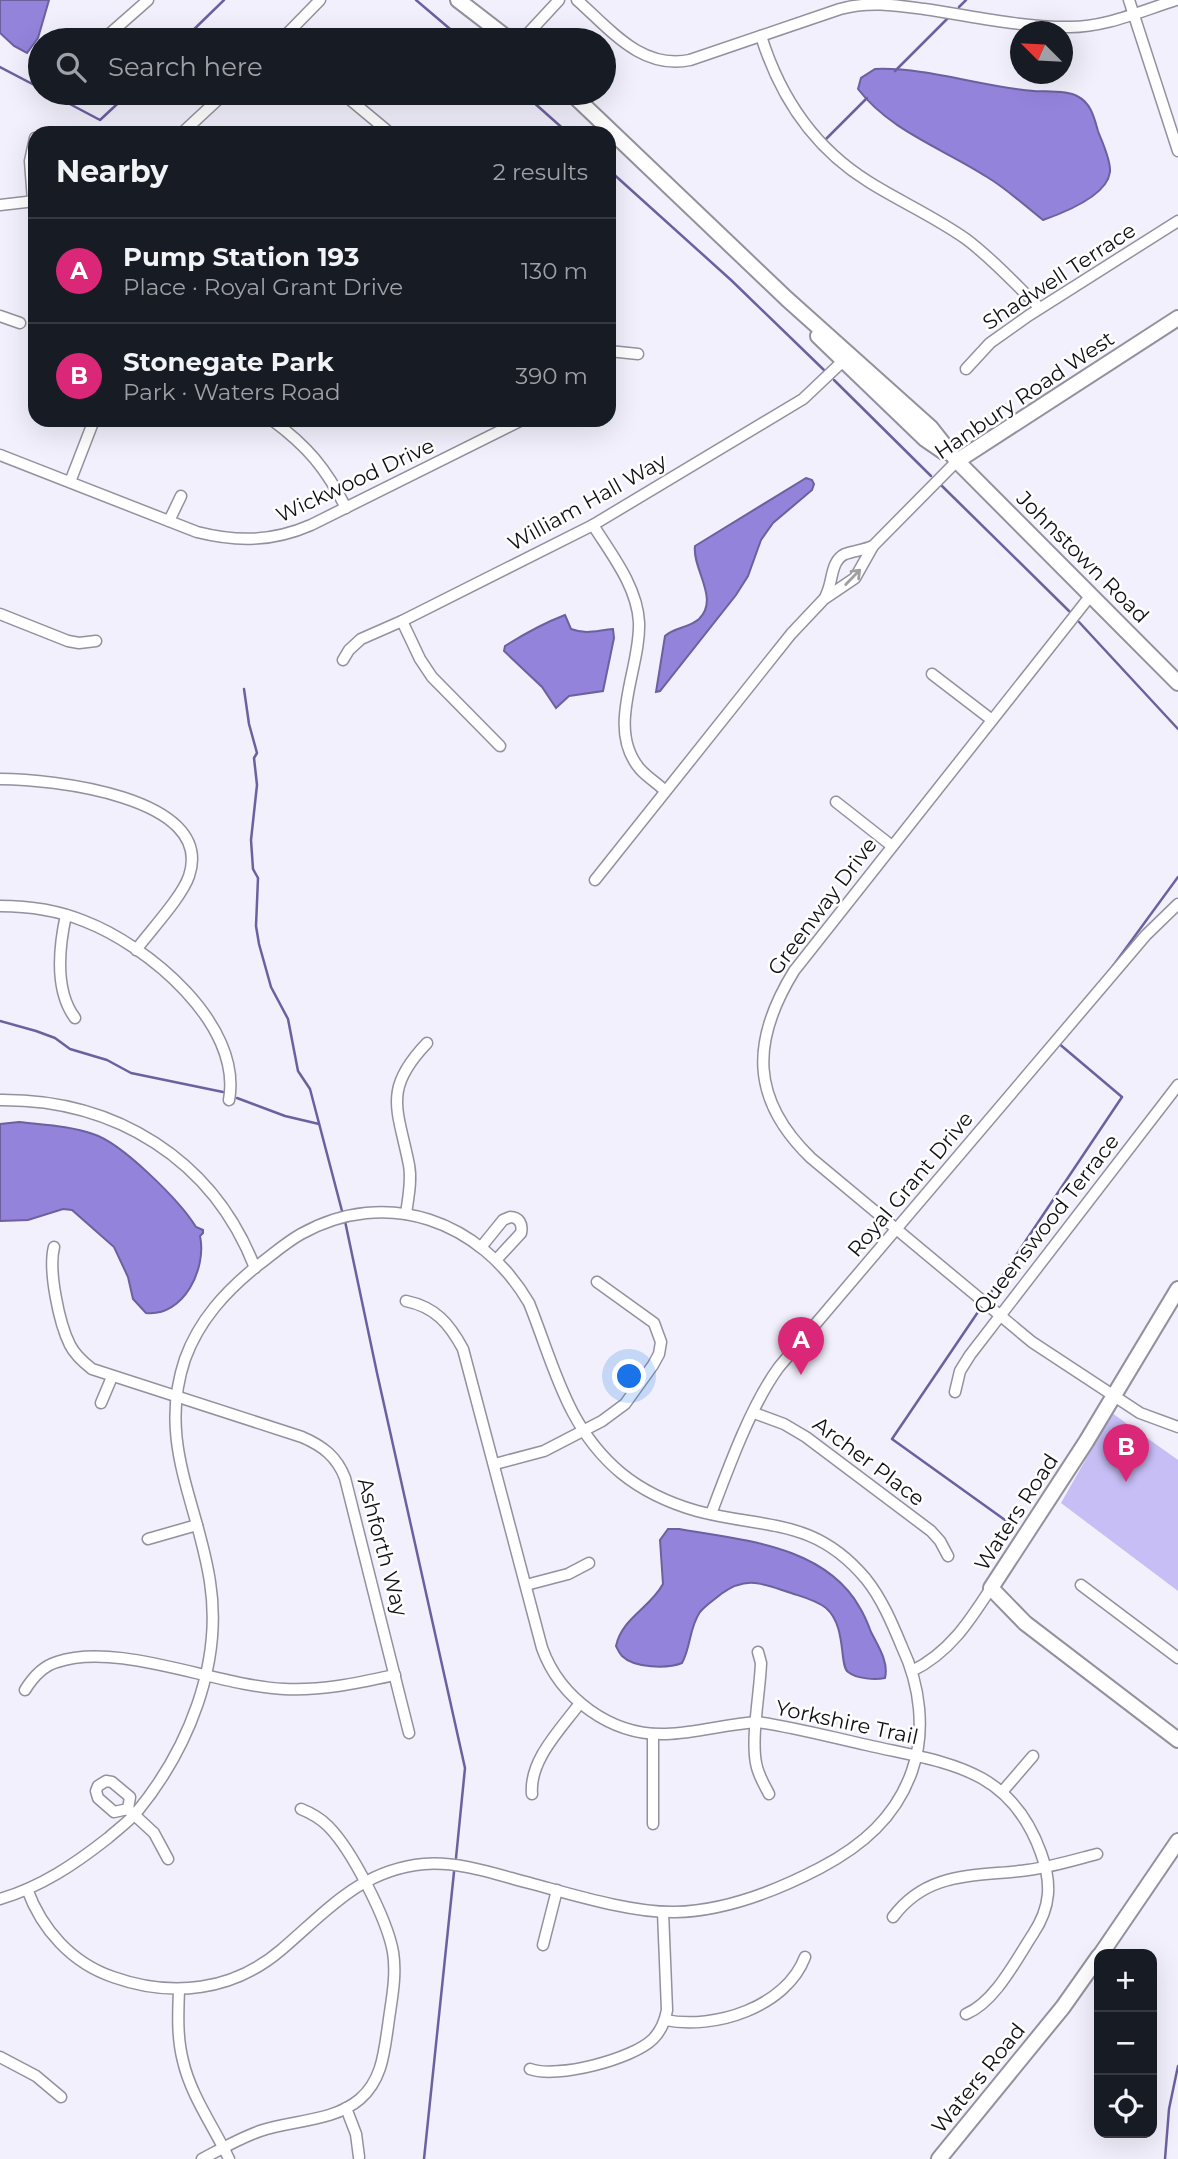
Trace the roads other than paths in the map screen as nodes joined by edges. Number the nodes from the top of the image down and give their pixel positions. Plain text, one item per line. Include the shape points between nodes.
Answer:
1 (320, 0) edge
2 (458, 0) edge
3 (559, 0) edge
4 (577, 0) edge
5 (1129, 0) edge
6 (1176, 0) edge
7 (144, 1) edge
8 (864, 2) edge
9 (1134, 14) junction
10 (116, 28) edge
11 (293, 28) edge
12 (494, 28) edge
13 (533, 28) edge
14 (609, 28) edge
15 (616, 34) edge
16 (761, 36) junction
17 (212, 105) edge
18 (356, 105) edge
19 (584, 105) edge
20 (190, 126) edge
21 (382, 126) edge
22 (606, 126) edge
23 (616, 136) edge
24 (1178, 151) edge
25 (28, 202) edge
26 (0, 205) edge
27 (1178, 221) edge
28 (787, 299) junction
29 (1040, 308) junction
30 (0, 316) edge
31 (1178, 318) edge
32 (19, 323) dead end
33 (616, 352) edge
34 (638, 354) dead end
35 (842, 362) junction
36 (966, 369) dead end
37 (91, 427) edge
38 (283, 427) edge
39 (508, 427) edge
40 (0, 455) edge
41 (957, 461) junction
42 (70, 482) junction
43 (180, 496) dead end
44 (346, 508) junction
45 (169, 521) junction
46 (593, 525) junction
47 (873, 546) junction
48 (1091, 595) junction
49 (824, 599) junction
50 (0, 614) edge
51 (402, 621) junction
52 (96, 641) dead end
53 (343, 660) dead end
54 (932, 674) dead end
55 (1178, 683) edge
56 (992, 720) junction
57 (500, 746) dead end
58 (0, 779) edge
59 (664, 790) junction
60 (836, 802) dead end
61 (892, 846) junction
62 (595, 880) dead end
63 (1178, 904) edge
64 (0, 906) edge
65 (66, 915) junction
66 (136, 950) junction
67 (75, 1018) dead end
68 (427, 1043) dead end
69 (1178, 1085) edge
70 (0, 1100) edge
71 (229, 1100) dead end
72 (407, 1214) junction
73 (897, 1229) junction
74 (482, 1246) junction
75 (54, 1247) dead end
76 (497, 1259) junction
77 (256, 1268) junction
78 (597, 1282) dead end
79 (1178, 1289) edge
80 (406, 1301) dead end
81 (999, 1317) junction
82 (112, 1377) junction
83 (954, 1392) dead end
84 (1113, 1396) junction
85 (176, 1398) junction
86 (102, 1403) dead end
87 (754, 1413) junction
88 (1178, 1427) edge
89 (582, 1430) junction
90 (495, 1464) junction
91 (712, 1514) junction
92 (197, 1525) junction
93 (148, 1539) dead end
94 (948, 1556) dead end
95 (589, 1563) dead end
96 (526, 1585) junction
97 (1081, 1585) dead end
98 (991, 1588) junction
99 (758, 1652) dead end
100 (1178, 1658) edge
101 (912, 1671) junction
102 (395, 1675) junction
103 (206, 1676) junction
104 (25, 1690) dead end
105 (580, 1703) junction
106 (757, 1722) junction
107 (409, 1732) dead end
108 (653, 1734) junction
109 (1178, 1740) edge
110 (916, 1756) junction
111 (1033, 1756) dead end
112 (1002, 1792) junction
113 (532, 1794) dead end
114 (769, 1794) dead end
115 (301, 1809) dead end
116 (131, 1812) junction
117 (653, 1824) dead end
118 (1178, 1841) edge
119 (1097, 1854) dead end
120 (168, 1859) dead end
121 (1046, 1867) junction
122 (364, 1882) junction
123 (27, 1889) junction
124 (557, 1890) junction
125 (0, 1899) edge
126 (663, 1912) junction
127 (894, 1917) dead end
128 (543, 1945) dead end
129 (1104, 1949) edge
130 (805, 1956) dead end
131 (1094, 1964) edge
132 (179, 1990) junction
133 (966, 2014) dead end
134 (665, 2020) junction
135 (0, 2057) edge
136 (530, 2070) dead end
137 (61, 2097) dead end
138 (346, 2108) junction
139 (224, 2148) junction
140 (359, 2157) dead end
141 (202, 2159) edge
142 (229, 2159) edge
143 (939, 2159) edge

1 - 11 street
2 - 12 main road
3 - 13 street
4 - 14 street
5 - 9 street
6 - 9 street
7 - 10 street
8 - 9 street via 1071,27
8 - 16 street
9 - 24 street
15 - 16 street via 634,50 664,62 690,60
16 - 29 street via 790,104 818,141 871,184 966,240
17 - 20 street
18 - 21 street
19 - 22 main road, Johnstown Road
23 - 28 main road, Johnstown Road
25 - 26 street
27 - 29 street, Shadwell Terrace
28 - 35 main road, Johnstown Road
28 - 41 main road, Johnstown Road via 931,428
29 - 36 street, Shadwell Terrace via 990,343
30 - 32 street
31 - 41 main road, Hanbury Road West
33 - 34 street
35 - 41 main road, Johnstown Road via 925,439
35 - 46 street, William Hall Way via 802,399
37 - 42 street
38 - 44 street via 325,470
39 - 44 street, Wickwood Drive
40 - 42 street, Wickwood Drive
41 - 47 street, Hanbury Road West
41 - 48 main road, Johnstown Road
42 - 45 street, Wickwood Drive
43 - 45 street
44 - 45 street, Wickwood Drive via 297,531 251,540 221,538
46 - 51 street, William Hall Way
46 - 59 street via 626,579 639,620 625,715 627,744 640,769
49 -> 47 street, Hanbury Road West via 855,578
47 - 49 street, Hanbury Road West via 838,561
48 - 55 main road, Johnstown Road
48 - 56 street, Greenway Drive
49 - 59 street, Hanbury Road West
50 - 52 street via 68,641
51 - 53 street, William Hall Way via 361,639
51 - 57 street via 432,677
54 - 56 street
56 - 61 street, Greenway Drive
58 - 66 street via 47,780 101,792 161,814 181,830 191,852 189,877
59 - 62 street, Hanbury Road West
60 - 61 street
61 - 73 street, Greenway Drive via 789,979 771,1015 763,1062 774,1109 794,1141
63 - 73 street, Royal Grant Drive via 1146,935
64 - 65 street
65 - 66 street via 98,927
65 - 67 street via 60,960 64,996
66 - 71 street via 183,989 214,1030 230,1072
68 - 72 street via 409,1061 396,1098 410,1176
69 - 81 street, Queenswood Terrace
70 - 77 street via 38,1100 84,1109 163,1147 194,1172 224,1208
72 - 74 street via 442,1224
72 - 77 street via 360,1214 324,1223 286,1243
73 - 81 street, Greenway Drive
73 - 87 street, Royal Grant Drive via 779,1367
74 - 76 street
74 - 76 street via 503,1220 517,1219 521,1233
75 - 82 street, Ashforth Way via 52,1280 69,1344 92,1369
76 - 89 street via 529,1303 565,1400
77 - 85 street via 226,1293 201,1325 187,1355
78 - 89 street via 654,1323 661,1349 625,1404
79 - 84 main road, Waters Road
80 - 90 street, Yorkshire Trail via 431,1310 454,1333 468,1361
81 - 83 street, Queenswood Terrace via 960,1371
81 - 84 street, Greenway Drive
82 - 85 street, Ashforth Way
82 - 86 street
84 - 88 street, Greenway Drive via 1148,1418
84 - 98 main road, Waters Road
85 - 92 street via 176,1448
85 - 102 street, Ashforth Way via 302,1437 324,1448 337,1462 345,1478
87 - 91 street, Royal Grant Drive
87 - 94 street, Archer Place via 806,1437 931,1531
89 - 90 street via 544,1451
89 - 91 street via 611,1463 643,1489
90 - 96 street, Yorkshire Trail
91 - 101 street via 790,1528 840,1554 883,1604
92 - 93 street
92 - 103 street via 212,1605
95 - 96 street
96 - 105 street, Yorkshire Trail via 546,1658 564,1688
97 - 100 street
98 - 101 street via 954,1641
98 - 109 main road, Waters Road via 1025,1623
99 - 106 street
101 - 110 street via 919,1710
102 - 103 street via 316,1689 254,1687
102 - 107 street, Ashforth Way
103 - 104 street via 130,1659 83,1658 48,1666
103 - 116 street via 174,1757
105 - 108 street, Yorkshire Trail via 618,1725
105 - 113 street via 537,1765
106 - 108 street, Yorkshire Trail
106 - 110 street, Yorkshire Trail
106 - 114 street via 755,1760
108 - 117 street
110 - 112 street, Yorkshire Trail via 958,1766
110 - 126 street via 888,1815 861,1843 835,1860 777,1889 734,1902
111 - 112 street
112 - 121 street, Yorkshire Trail via 1029,1823
115 - 122 street via 327,1825
116 - 120 street via 154,1833
116 - 123 street via 71,1866
118 - 129 main road, Waters Road
119 - 121 street
121 - 127 street via 939,1882 918,1892
121 - 133 street, Yorkshire Trail via 1050,1896 1043,1919 991,1995
122 - 124 street via 390,1871 437,1864
122 - 132 street via 338,1898 256,1968 220,1983
122 - 138 street via 389,1933 394,1978 380,2070 368,2090
123 - 125 street
123 - 132 street via 47,1929 90,1968 149,1988
124 - 126 street
124 - 128 street
126 - 134 street
130 - 134 street via 783,1990 753,2007 710,2021
131 - 143 main road, Waters Road
132 - 139 street via 183,2060
134 - 136 street via 654,2038 636,2052 558,2073
135 - 137 street
138 - 139 street via 258,2132
138 - 140 street
139 - 141 street
139 - 142 street

